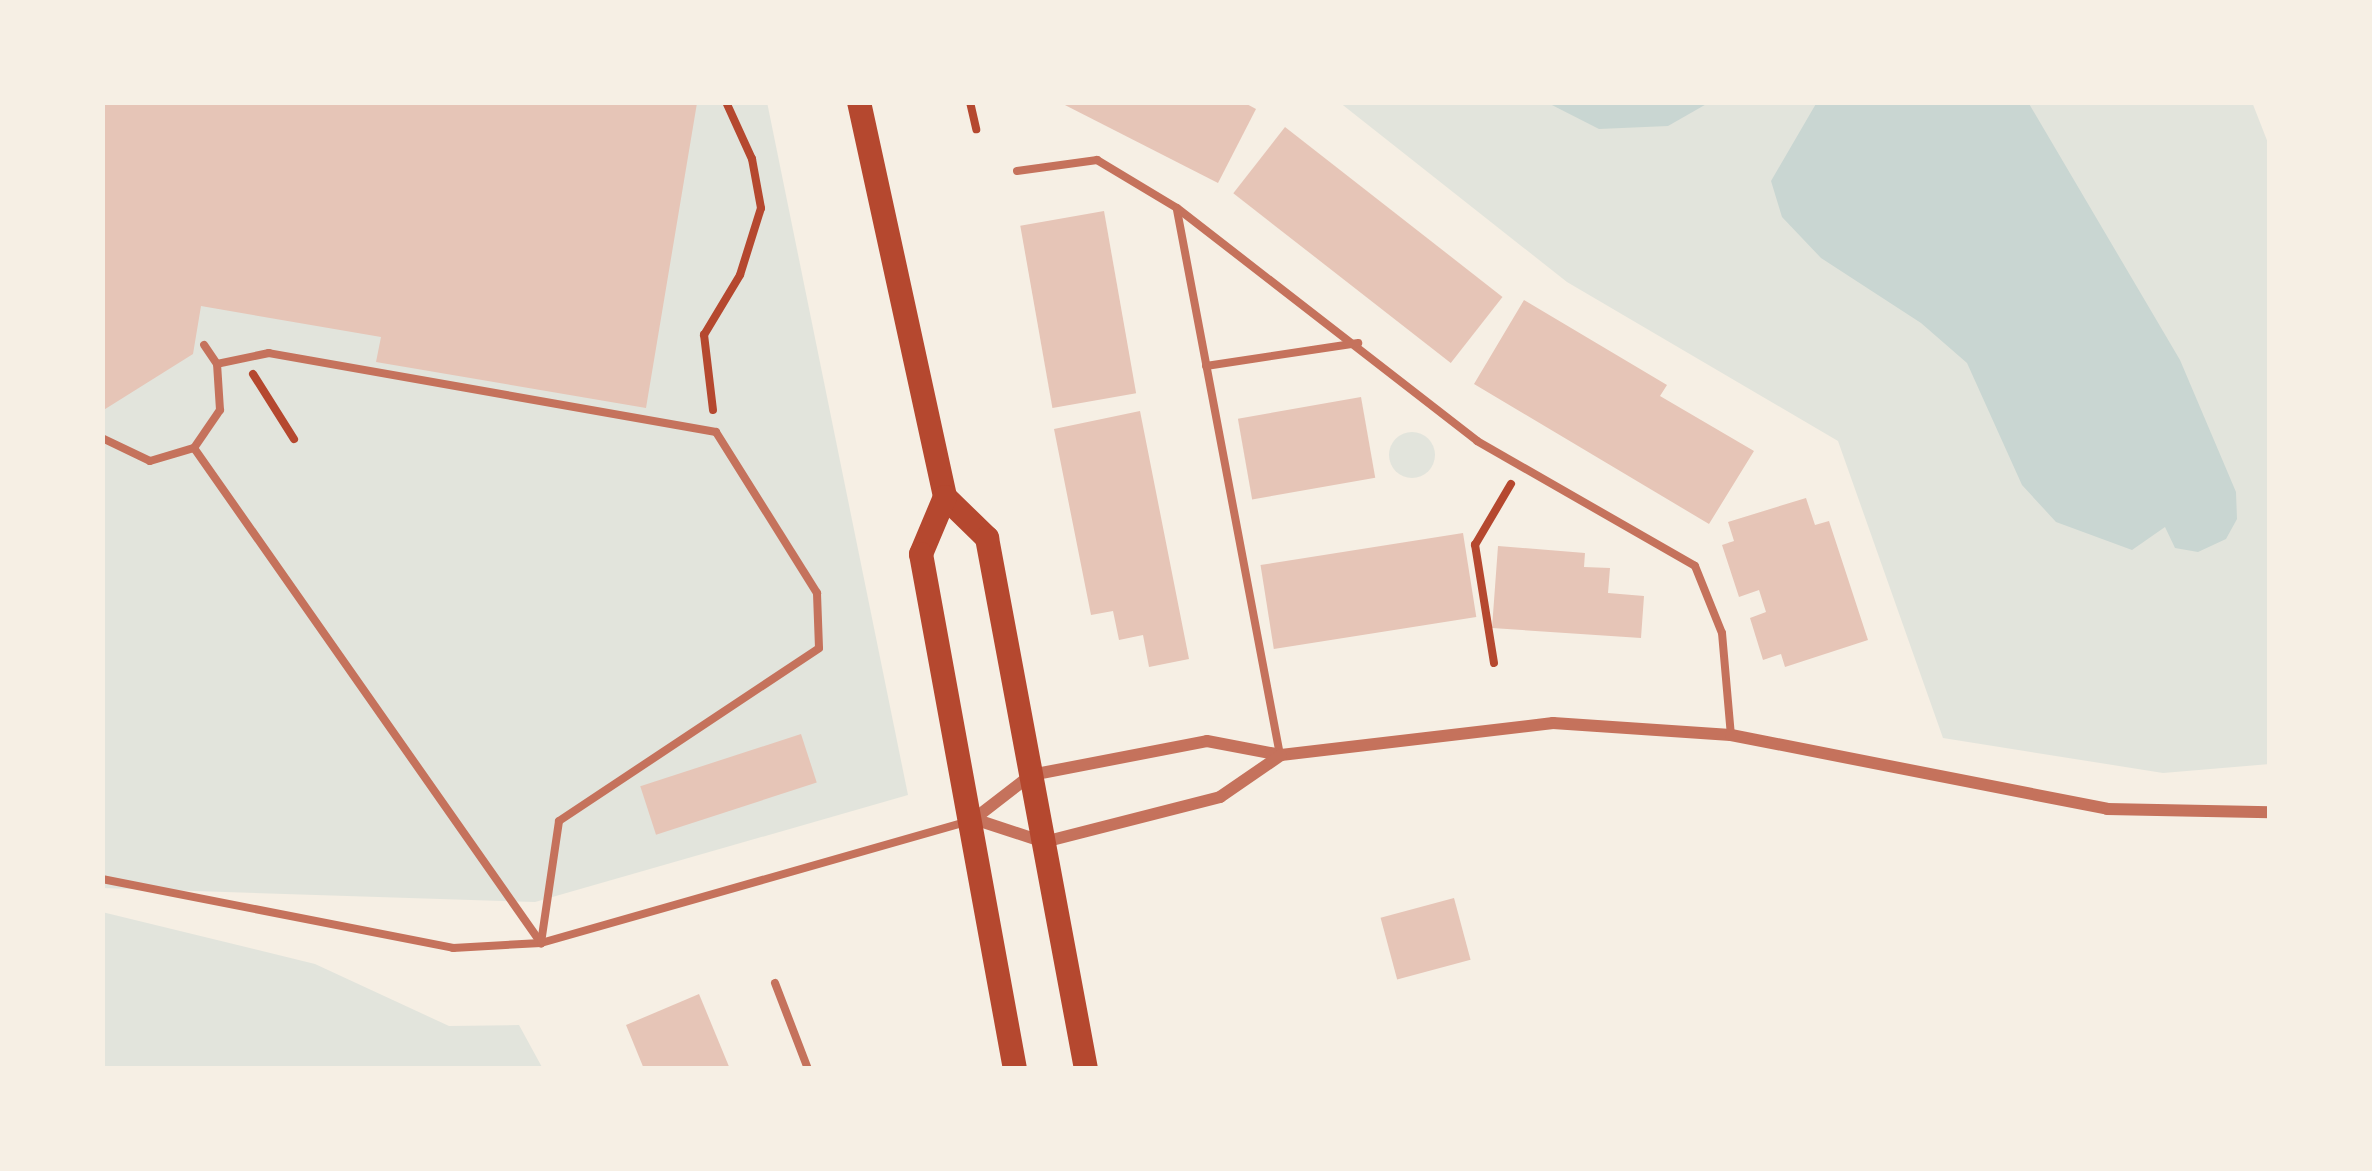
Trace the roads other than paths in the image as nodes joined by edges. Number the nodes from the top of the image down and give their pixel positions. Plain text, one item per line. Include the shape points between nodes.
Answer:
1 (859, 102) edge
2 (1017, 171) dead end
3 (1177, 208) junction
4 (1358, 343) junction
5 (204, 345) dead end
6 (217, 364) junction
7 (1206, 366) junction
8 (104, 444) edge
9 (194, 448) junction
10 (945, 497) junction
11 (1731, 735) junction
12 (1280, 755) junction
13 (1031, 775) junction
14 (2270, 812) edge
15 (974, 819) junction
16 (1044, 842) junction
17 (102, 879) edge
18 (541, 944) junction
19 (775, 983) dead end
20 (808, 1069) edge
21 (1015, 1069) edge
22 (1086, 1069) edge

1 - 10 main road
2 - 3 lane via 1097,160
3 - 4 lane
3 - 7 lane
4 - 7 lane
4 - 11 lane via 1478,441 1695,566 1722,633
5 - 6 lane
6 - 9 lane via 220,410
6 - 18 lane via 269,353 716,432 817,593 819,648 559,821
7 - 12 lane
8 - 9 lane via 150,461
9 - 18 lane
10 - 13 main road via 987,538
10 - 15 main road via 921,554
11 - 12 street via 1553,723
11 - 14 street via 2107,809
12 - 13 street via 1207,741
12 - 16 street via 1220,797
13 - 15 street
13 - 16 main road
15 - 16 street
15 - 18 lane
15 - 21 main road
16 - 22 main road
17 - 18 lane via 453,948
19 - 20 lane

